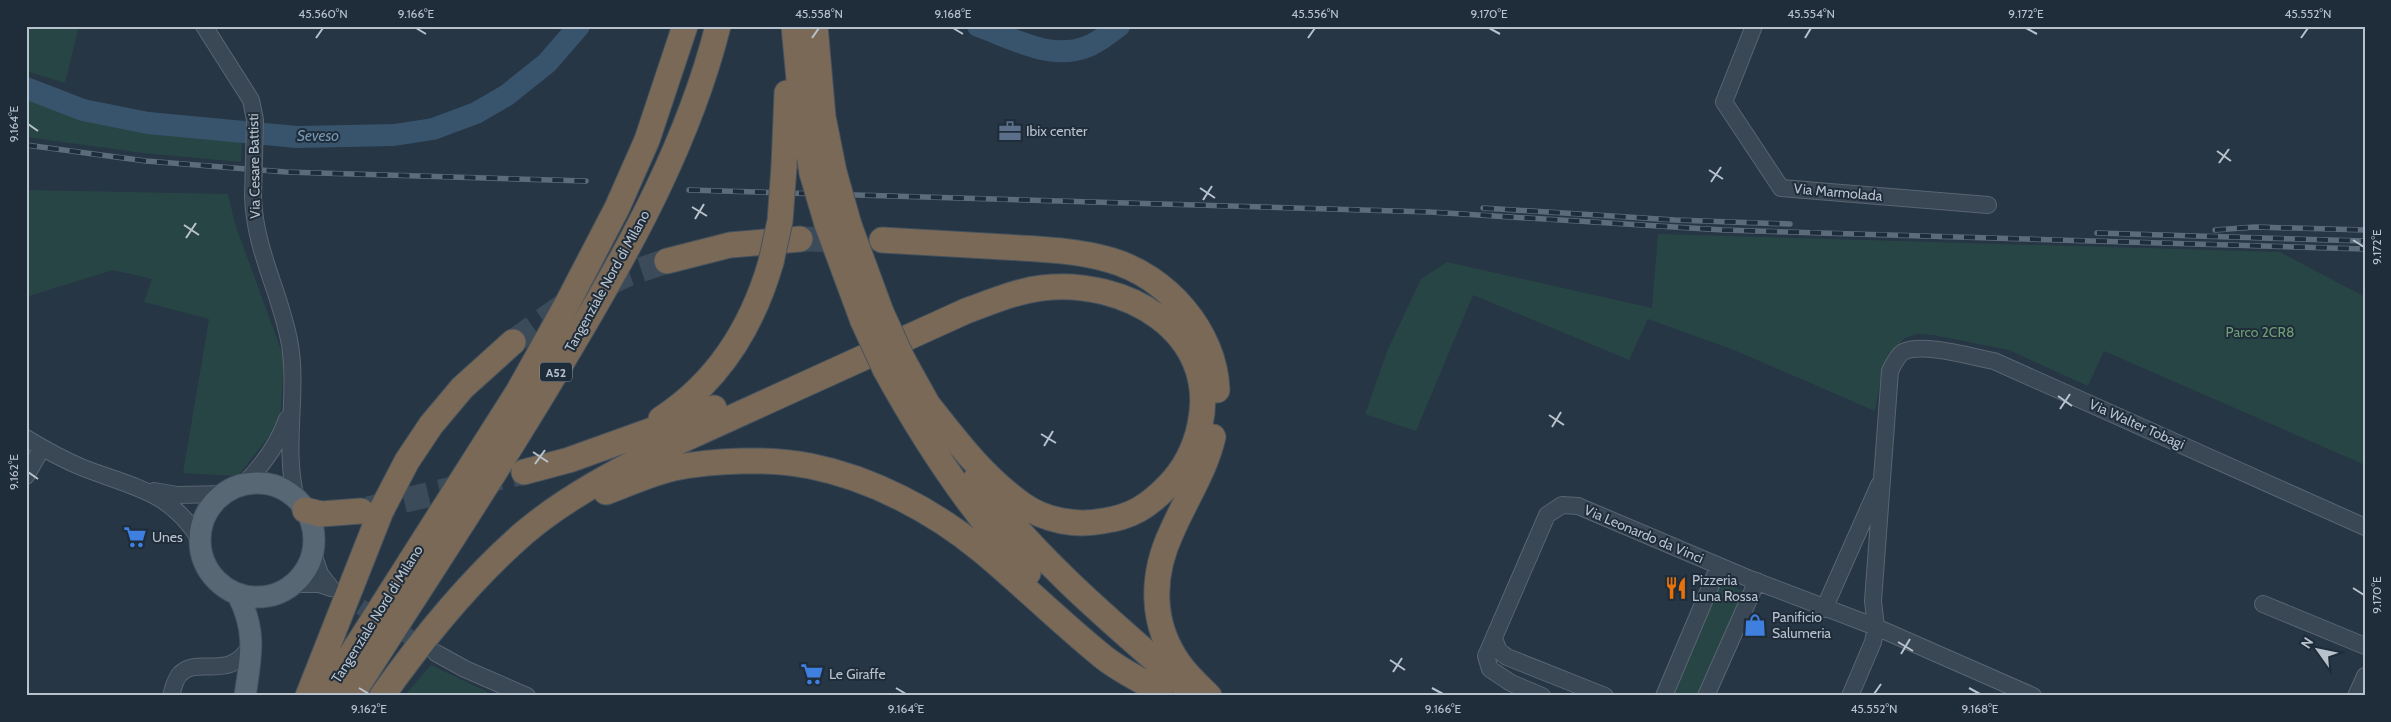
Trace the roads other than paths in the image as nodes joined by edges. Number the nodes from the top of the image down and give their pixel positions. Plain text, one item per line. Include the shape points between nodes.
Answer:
1 (204, 26) edge
2 (685, 26) edge
3 (718, 26) edge
4 (794, 26) edge
5 (815, 26) edge
6 (1754, 26) edge
7 (823, 173) junction
8 (1988, 205) dead end
9 (800, 239) tunnel mouth
10 (882, 240) dead end
11 (667, 262) tunnel mouth
12 (1204, 338) junction
13 (513, 342) tunnel mouth
14 (894, 364) junction
15 (925, 401) junction
16 (292, 405) junction
17 (26, 438) edge
18 (610, 446) junction
19 (42, 448) junction
20 (524, 472) tunnel mouth
21 (26, 476) edge
22 (1883, 476) junction
23 (243, 485) junction
24 (144, 490) junction
25 (224, 494) junction
26 (301, 504) junction
27 (361, 510) tunnel mouth
28 (2365, 526) edge
29 (200, 540) junction
30 (313, 553) junction
31 (501, 555) junction
32 (1719, 566) junction
33 (1758, 581) junction
34 (294, 584) junction
35 (238, 595) junction
36 (271, 596) junction
37 (2264, 604) dead end
38 (1824, 609) junction
39 (1876, 627) junction
40 (251, 637) junction
41 (1494, 639) junction
42 (2365, 646) edge
43 (436, 653) tunnel mouth
44 (2365, 676) edge
45 (1163, 693) edge
46 (170, 696) edge
47 (245, 696) edge
48 (308, 696) edge
49 (325, 696) edge
50 (351, 696) edge
51 (382, 696) edge
52 (528, 696) edge
53 (1197, 696) edge
54 (1209, 696) edge
55 (1542, 696) edge
56 (1605, 696) edge
57 (1664, 696) edge
58 (1706, 696) edge
59 (1850, 696) edge
60 (2033, 696) edge
61 (2356, 696) edge

1 - 16 street, Via Cesare Battisti, bridge via 252,100 256,234 282,308 290,347
2 - 49 highway, Tangenziale Nord di Milano / A52 via 647,140 617,208 567,304 518,392
3 - 50 highway, Tangenziale Nord di Milano / A52 via 675,151 636,230 538,402
4 - 7 highway via 802,111
4 - 18 highway, bridge via 787,85 780,221 758,299 730,353 710,380 654,424
5 - 7 highway via 823,117
6 - 8 street, Via Marmolada via 1724,102 1781,188
7 - 14 highway, bridge via 838,225 872,317
9 - 11 highway via 730,245
10 - 12 highway via 1050,250 1110,260 1136,270 1163,289 1183,307
12 - 18 highway via 1157,296 1130,282 1107,275 1075,272 1040,275 961,299 758,391
12 - 54 highway via 1217,378 1218,415 1210,452 1172,531 1161,558 1156,584 1157,614 1166,641 1180,665
13 - 48 highway via 462,388 407,461 382,511
14 - 15 highway
14 - 45 highway via 916,425 1009,553 1070,615
15 - 31 highway via 974,462 1024,506 1056,521 1089,524 1124,518 1152,502 1178,476 1195,446 1202,412 1200,379 1188,348 1168,324 1148,309 1104,290 1042,288 1008,295 966,311 626,466 554,511
15 - 53 highway via 960,457 1004,516 1097,609
16 - 23 street, Via Cesare Battisti via 276,445 261,468
16 - 26 street, Via Cesare Battisti via 290,474
17 - 19 street
18 - 20 highway
19 - 21 street
19 - 24 street
22 - 28 street, Via Walter Tobagi via 1890,371 1902,353 1929,349 1994,361
22 - 38 street
22 - 39 street via 1872,601
23 - 25 main road
23 - 26 main road via 269,484 286,491
24 - 25 street via 177,495
24 - 29 street via 175,508
25 - 29 main road via 212,505 205,518
26 - 27 highway via 321,514
26 - 30 main road via 312,526
29 - 35 main road via 209,572 221,585
30 - 34 main road via 305,571
30 - 34 street via 320,574 330,588 319,584
31 - 45 highway via 602,494 674,468 759,462 810,466 891,494 941,522 980,549 1102,656
31 - 51 highway via 425,640
32 - 33 street, Via Leonardo da Vinci
32 - 41 street, Via Leonardo da Vinci via 1578,506 1562,505 1548,514
32 - 57 street
33 - 38 street, Via Leonardo da Vinci
33 - 58 street
34 - 36 main road
35 - 36 main road
35 - 40 main road
36 - 40 main road
37 - 42 street
38 - 39 street, Via Leonardo da Vinci
39 - 59 street
39 - 60 street, Via Leonardo da Vinci
40 - 46 street via 243,657 232,664 185,670 178,675
40 - 47 main road
41 - 55 street, Via Leonardo da Vinci via 1486,656 1490,669 1511,683
41 - 56 street via 1499,651 1507,657
43 - 52 street
44 - 61 street

